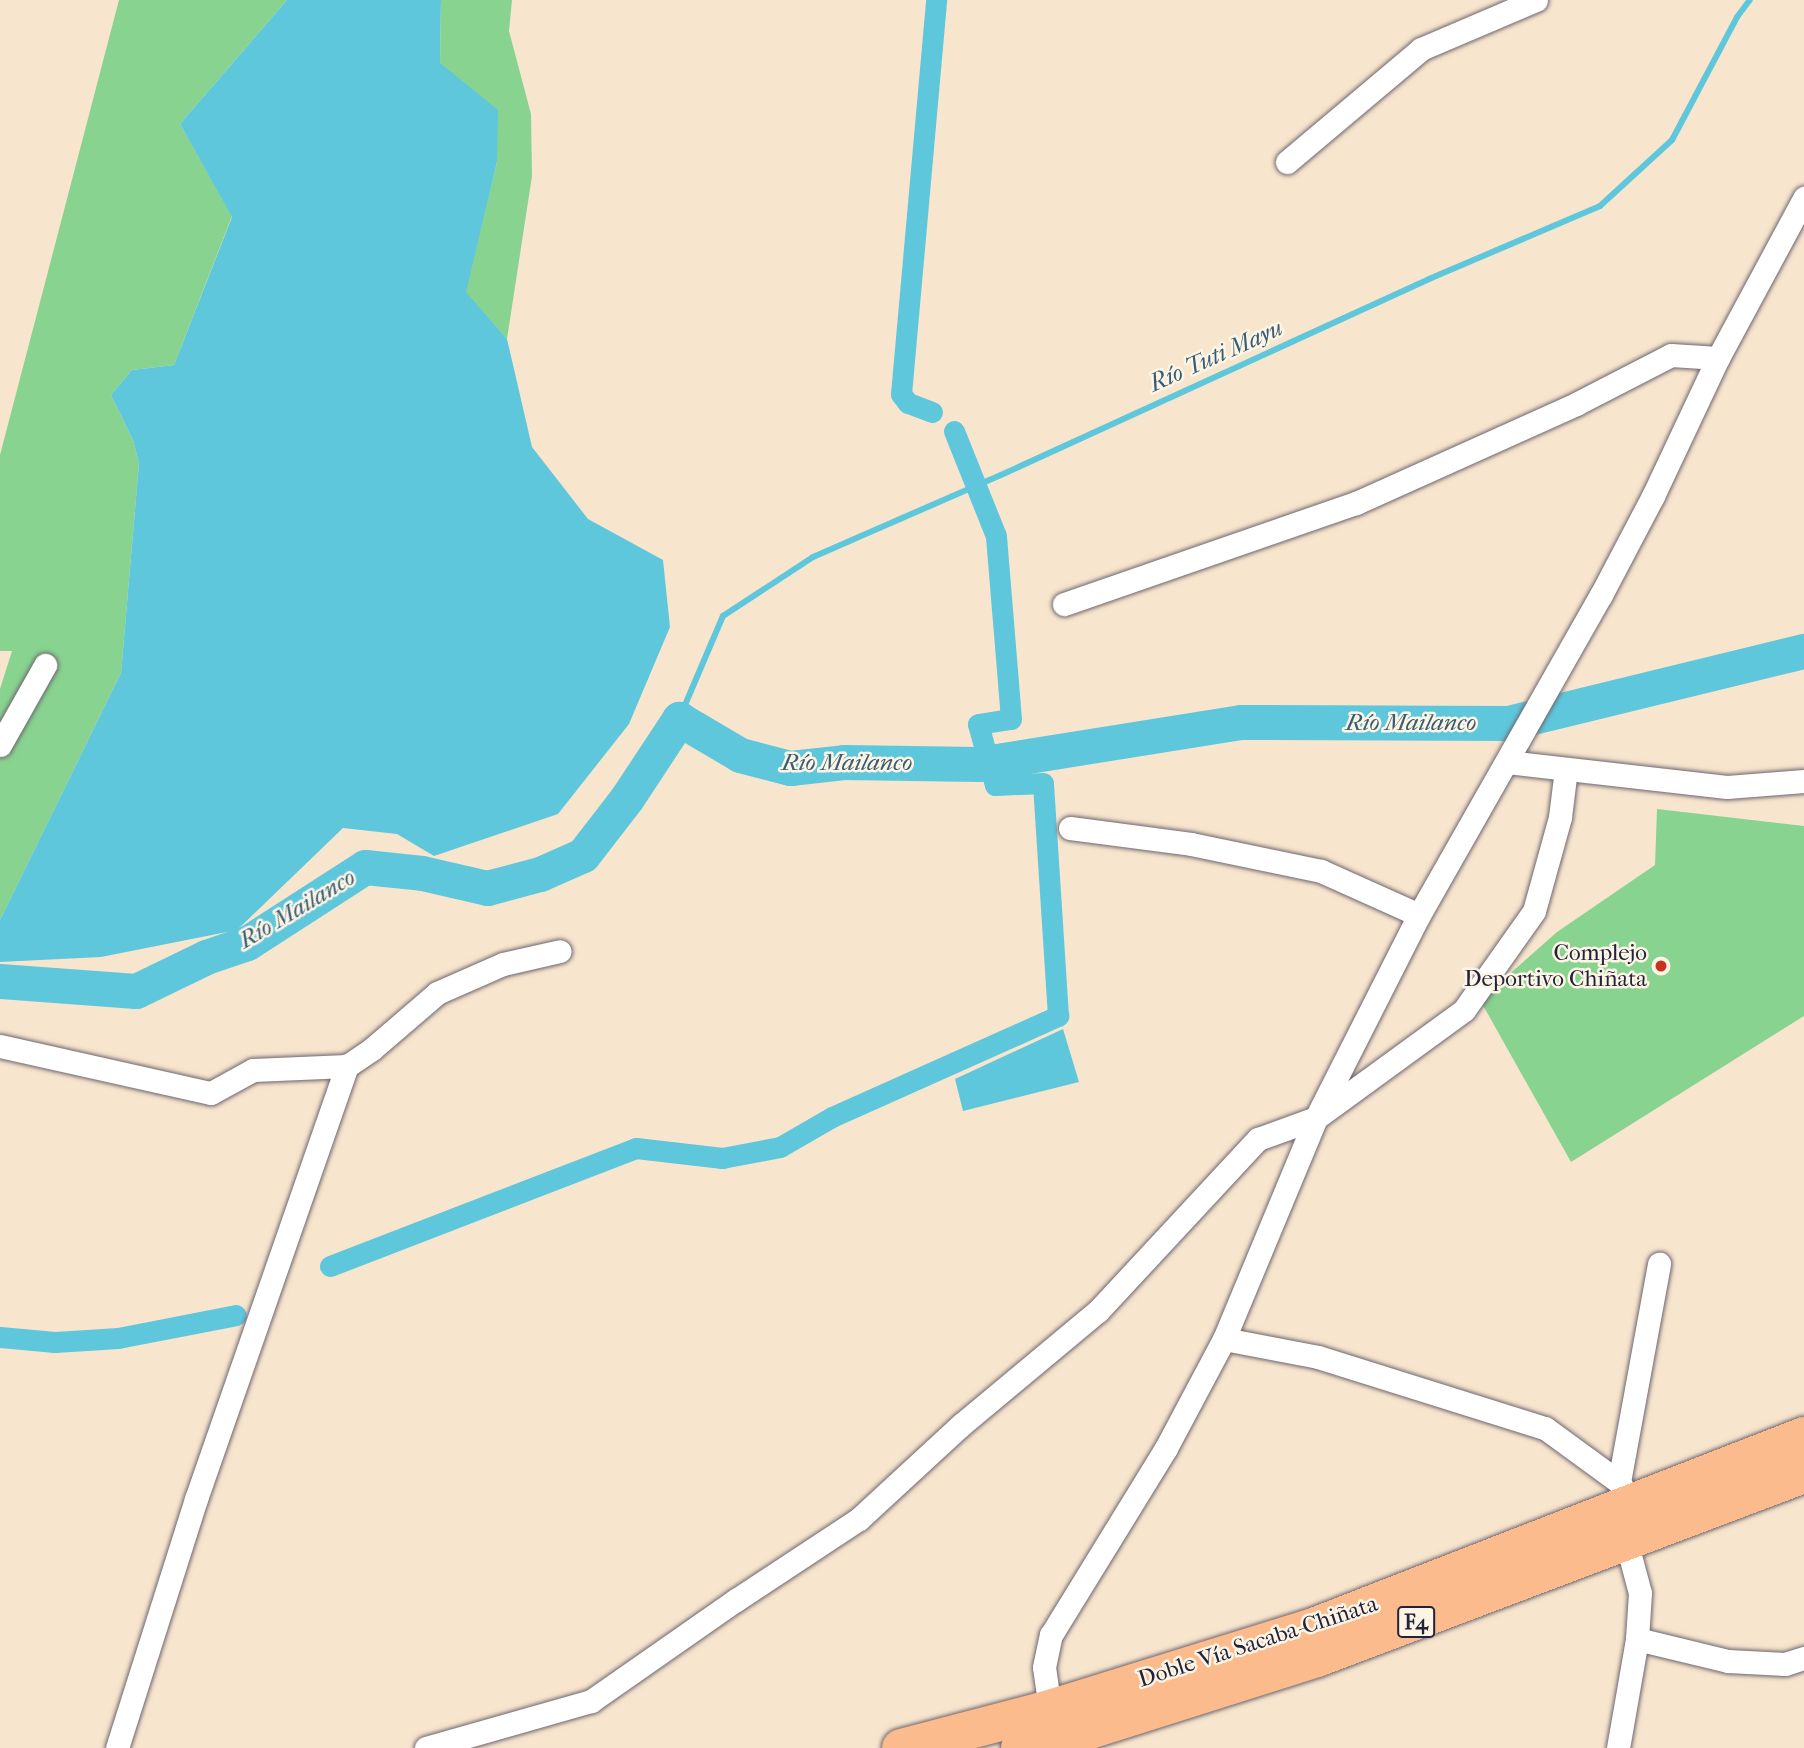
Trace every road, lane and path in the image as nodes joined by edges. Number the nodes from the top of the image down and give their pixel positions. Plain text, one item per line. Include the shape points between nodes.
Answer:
1 (1536, 0) edge
2 (1287, 162) dead end
3 (1804, 198) edge
4 (1718, 358) junction
5 (1064, 604) dead end
6 (45, 665) dead end
7 (0, 745) edge
8 (1507, 762) junction
9 (1566, 769) junction
10 (1804, 781) edge
11 (1070, 828) dead end
12 (1419, 915) junction
13 (560, 951) dead end
14 (0, 1046) edge
15 (347, 1066) junction
16 (1316, 1118) junction
17 (1659, 1264) dead end
18 (1224, 1339) junction
19 (1804, 1436) edge
20 (1804, 1474) edge
21 (1626, 1494) junction
22 (1627, 1544) junction
23 (1637, 1639) junction
24 (1804, 1658) edge
25 (1049, 1709) junction
26 (1083, 1739) edge
27 (117, 1748) edge
28 (426, 1748) edge
29 (901, 1748) edge
30 (1020, 1748) edge
31 (1618, 1748) edge

1 - 2 street via 1421,49
3 - 4 street
4 - 5 street via 1671,355 1576,404 1356,503
4 - 8 street via 1653,496
6 - 7 street
8 - 9 street
8 - 12 street
9 - 10 street via 1727,787
9 - 16 street via 1560,817 1534,911 1464,1010
11 - 12 street via 1191,844 1321,871
12 - 16 street
13 - 15 street via 503,964 437,993
14 - 15 street via 211,1093 253,1070
15 - 27 street via 196,1499
16 - 18 street
16 - 28 street via 1258,1139 1098,1311 961,1425 859,1519 591,1701
17 - 21 street
18 - 21 street via 1318,1357 1545,1428
18 - 25 street via 1166,1448 1051,1635 1044,1668
19 - 21 highway, Doble Vía Sacaba-Chiñata / F4
20 - 22 highway, Doble Vía Sacaba-Chiñata / F4
21 - 25 highway, Doble Vía Sacaba-Chiñata / F4 via 1316,1626
22 - 23 street via 1640,1593
22 - 26 highway, Doble Vía Sacaba-Chiñata / F4
23 - 24 street via 1728,1661 1785,1664
23 - 31 street
25 - 29 highway, Doble Vía Sacaba-Chiñata / F4
26 - 30 highway, Doble Vía Sacaba-Chiñata / F4

